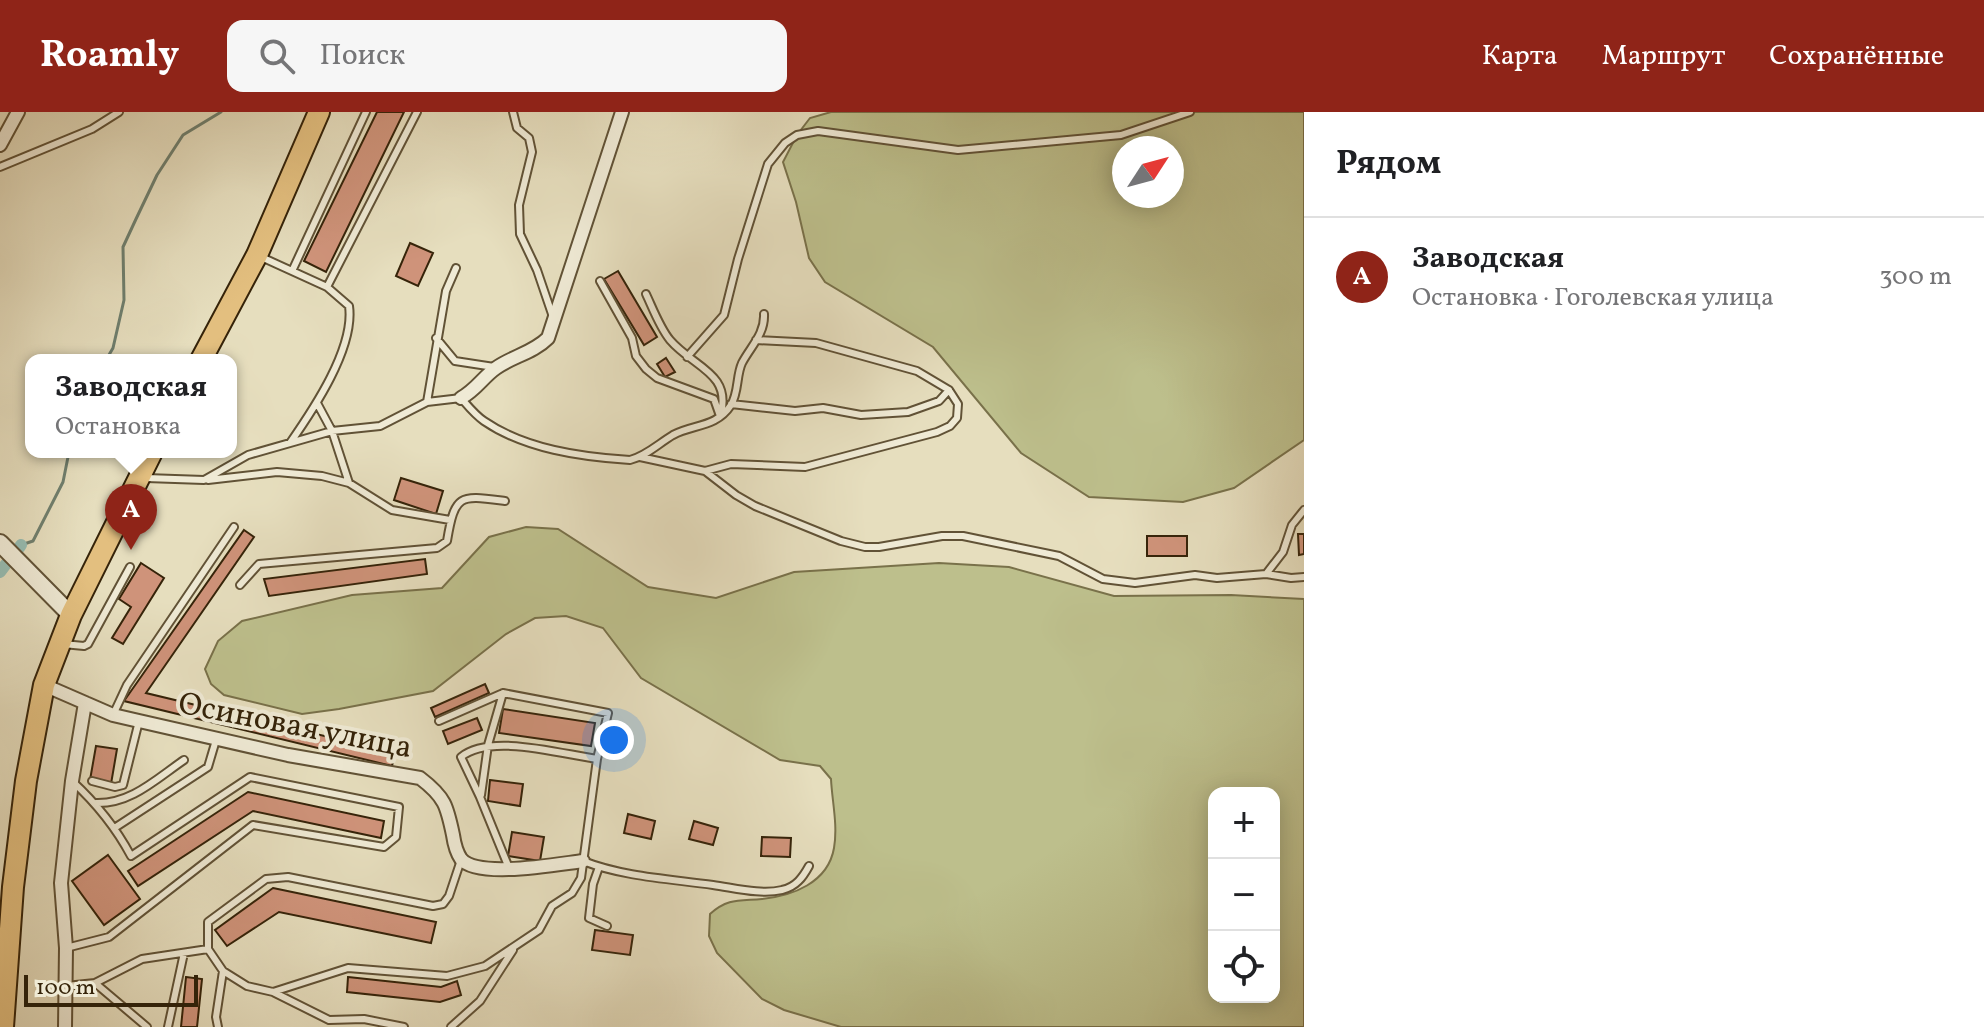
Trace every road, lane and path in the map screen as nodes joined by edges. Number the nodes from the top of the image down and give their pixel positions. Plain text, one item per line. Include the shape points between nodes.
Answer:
1 (18, 112) edge
2 (119, 112) edge
3 (319, 112) edge
4 (366, 112) edge
5 (417, 112) edge
6 (513, 112) edge
7 (622, 112) edge
8 (1190, 112) edge
9 (0, 145) edge
10 (0, 167) edge
11 (257, 255) junction
12 (456, 268) dead end
13 (293, 269) junction
14 (600, 281) dead end
15 (327, 287) junction
16 (646, 294) dead end
17 (764, 314) dead end
18 (554, 320) junction
19 (436, 338) junction
20 (756, 340) junction
21 (204, 354) edge
22 (687, 357) junction
23 (496, 368) junction
24 (949, 390) junction
25 (461, 398) junction
26 (427, 402) junction
27 (317, 403) junction
28 (731, 404) junction
29 (720, 416) junction
30 (332, 431) junction
31 (290, 443) junction
32 (640, 457) junction
33 (149, 458) edge
34 (705, 471) junction
35 (138, 478) junction
36 (204, 480) junction
37 (349, 483) junction
38 (505, 501) dead end
39 (1304, 510) edge
40 (450, 520) junction
41 (234, 527) dead end
42 (0, 543) edge
43 (130, 567) dead end
44 (1266, 574) junction
45 (1304, 577) edge
46 (240, 585) dead end
47 (71, 615) junction
48 (59, 644) junction
49 (44, 685) junction
50 (503, 693) junction
51 (85, 703) junction
52 (113, 715) junction
53 (139, 721) junction
54 (439, 721) dead end
55 (216, 740) junction
56 (488, 745) junction
57 (597, 759) junction
58 (184, 760) dead end
59 (72, 781) junction
60 (92, 781) dead end
61 (480, 797) junction
62 (96, 803) junction
63 (116, 827) junction
64 (462, 860) junction
65 (583, 861) junction
66 (809, 866) dead end
67 (599, 867) junction
68 (509, 868) junction
69 (607, 926) dead end
70 (515, 947) junction
71 (66, 948) junction
72 (208, 949) junction
73 (184, 953) junction
74 (223, 971) junction
75 (95, 983) junction
76 (66, 986) junction
77 (273, 992) junction
78 (3, 1027) edge
79 (65, 1027) edge
80 (147, 1027) edge
81 (168, 1027) edge
82 (218, 1027) edge
83 (404, 1027) edge
84 (451, 1027) edge

1 - 9 street
2 - 10 lane via 92,129
3 - 11 main road
4 - 13 lane
5 - 15 lane
6 - 18 lane via 532,152 519,205 520,234
7 - 18 street
8 - 22 lane via 1121,135 958,150 818,131 797,135 768,164 724,315
11 - 13 lane
11 - 21 main road
12 - 19 lane
13 - 15 lane
14 - 29 lane via 646,369 714,399
15 - 27 lane via 349,306 351,317
16 - 22 lane via 668,338
17 - 20 lane via 765,325
18 - 23 street via 538,348
19 - 23 lane via 455,361
19 - 26 lane
20 - 24 lane via 851,351 917,371
20 - 28 lane via 740,367
22 - 29 lane via 720,382 725,397
23 - 25 street
24 - 28 lane via 939,401 908,412 861,415
24 - 34 lane via 958,404 957,418 937,432 805,467 731,464
25 - 26 lane
25 - 32 lane via 482,420 518,439 604,459
26 - 30 lane via 380,426
27 - 30 lane
27 - 31 lane
28 - 29 lane
29 - 32 lane
30 - 31 lane
30 - 37 lane
31 - 36 lane via 248,455
32 - 34 lane
33 - 35 main road
34 - 44 lane via 755,506 865,547 963,536 1059,556 1103,579 1135,583
35 - 36 lane
35 - 47 main road
36 - 37 lane via 277,472
37 - 40 lane via 392,510
38 - 40 lane via 471,496 459,502
39 - 44 lane
40 - 46 lane via 447,541 437,548 259,564
41 - 52 lane via 127,685
42 - 47 street
43 - 48 lane via 88,644
44 - 45 lane
47 - 48 main road
48 - 49 main road
49 - 51 street, Осиновая улица
49 - 78 main road via 15,872
50 - 54 lane
50 - 56 lane
50 - 57 lane via 608,713
51 - 52 street, Осиновая улица
51 - 59 street
52 - 53 street, Осиновая улица
53 - 55 street, Осиновая улица
53 - 60 lane via 123,785
55 - 63 lane via 208,767
55 - 64 street, Осиновая улица via 420,778 448,808
56 - 57 lane
56 - 61 lane
56 - 61 lane via 461,757
57 - 65 lane
58 - 62 lane via 132,796
59 - 62 lane
59 - 71 street via 61,883
61 - 68 lane
62 - 63 lane
63 - 71 lane via 131,856 250,777 399,807 396,837 384,847 253,825 109,937
64 - 68 street via 479,869
64 - 72 lane via 449,896 433,906 288,877 266,879 208,922
65 - 67 lane
65 - 68 street
65 - 70 lane via 572,893 552,906 539,930
66 - 67 lane via 801,881 784,890 759,892
67 - 69 lane via 589,918
70 - 77 lane via 485,966 447,976 348,968
70 - 84 lane via 480,1001
71 - 76 street
72 - 73 lane
72 - 74 lane
73 - 75 lane via 142,959
73 - 81 lane
74 - 77 lane via 247,986
74 - 82 lane
75 - 76 lane
75 - 80 lane
76 - 79 street
77 - 83 lane via 329,1020 364,1019

